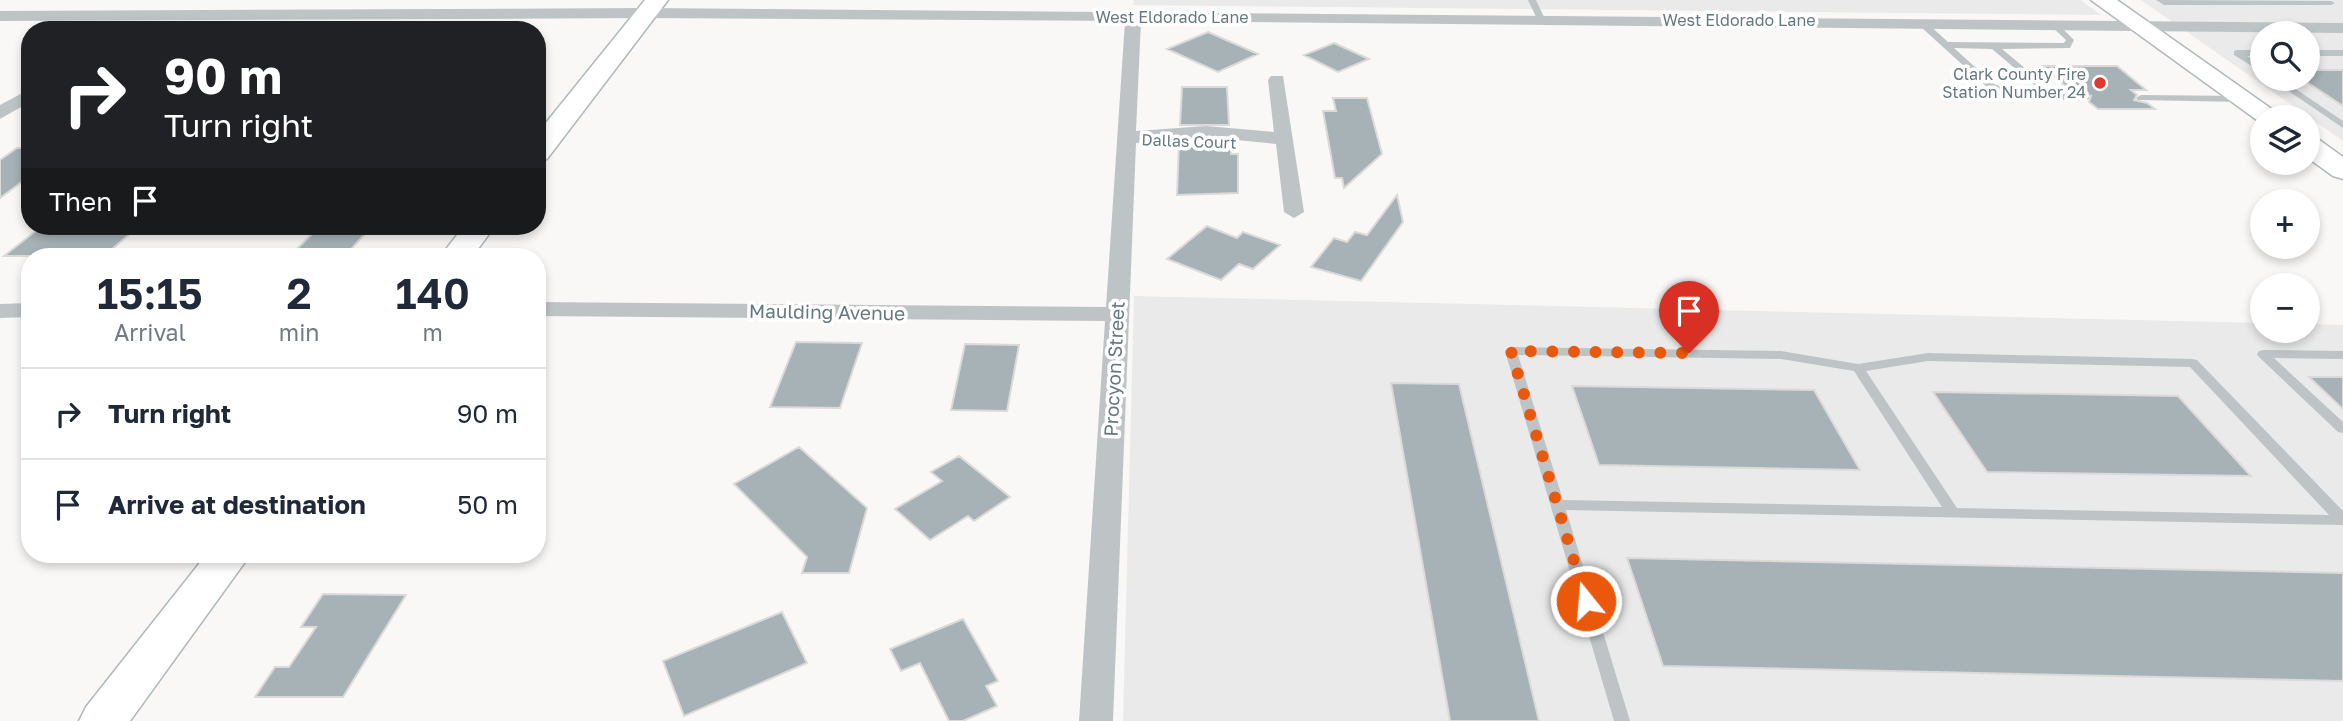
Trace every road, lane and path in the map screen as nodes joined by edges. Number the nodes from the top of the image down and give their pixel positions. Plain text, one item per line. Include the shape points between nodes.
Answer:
1 (170, 0) edge
2 (1532, 0) edge
3 (2102, 0) edge
4 (2160, 0) edge
5 (2328, 2) edge
6 (652, 7) edge
7 (887, 7) edge
8 (911, 7) edge
9 (2343, 10) edge
10 (0, 16) edge
11 (147, 16) junction
12 (1133, 16) junction
13 (1541, 19) junction
14 (139, 21) edge
15 (1924, 25) junction
16 (2055, 26) junction
17 (2139, 26) junction
18 (2343, 28) edge
19 (1946, 45) junction
20 (1994, 46) junction
21 (2250, 53) edge
22 (2320, 53) edge
23 (2343, 53) edge
24 (2250, 62) edge
25 (1277, 80) dead end
26 (2293, 91) edge
27 (2054, 97) junction
28 (2085, 98) dead end
29 (2141, 98) dead end
30 (2245, 99) junction
31 (21, 100) edge
32 (2253, 105) edge
33 (0, 113) edge
34 (2343, 125) edge
35 (1127, 138) junction
36 (1285, 140) junction
37 (546, 142) edge
38 (1294, 212) dead end
39 (546, 309) edge
40 (0, 310) edge
41 (21, 310) edge
42 (1117, 314) junction
43 (2343, 355) edge
44 (1858, 368) junction
45 (2343, 429) edge
46 (1557, 505) junction
47 (1953, 513) junction
48 (2343, 520) edge
49 (223, 563) edge
50 (103, 721) edge
51 (1096, 721) edge
52 (1622, 721) edge

1 - 11 street
2 - 13 lane
3 - 17 main road
4 - 5 lane
5 - 9 lane
6 - 7 street, West Eldorado Lane
6 - 11 street, West Eldorado Lane
6 - 37 main road
7 - 8 street, West Eldorado Lane
8 - 12 street, West Eldorado Lane
10 - 11 street, West Eldorado Lane
11 - 14 street
12 - 13 street, West Eldorado Lane
12 - 35 street, Procyon Street
13 - 15 street, West Eldorado Lane
15 - 16 street, West Eldorado Lane
15 - 19 lane
16 - 17 street, West Eldorado Lane
16 - 20 lane via 2070,40 2067,46
17 - 18 street, West Eldorado Lane
17 - 30 main road
19 - 20 lane
19 - 27 lane via 1991,86 2010,93
20 - 27 lane
21 - 24 lane via 2237,53
22 - 23 lane
25 - 36 street
26 - 34 lane
27 - 28 lane
29 - 30 lane
30 - 32 main road
31 - 33 street
35 - 36 street, Dallas Court via 1159,143
35 - 42 street, Procyon Street
36 - 38 street
39 - 42 street, Maulding Avenue
40 - 41 street
42 - 51 street, Procyon Street
43 - 45 lane via 2263,354
44 - 46 lane via 1781,355 1511,351
44 - 47 lane
44 - 48 lane via 1928,357 2193,363
46 - 47 lane
46 - 52 lane
47 - 48 lane
49 - 50 main road

